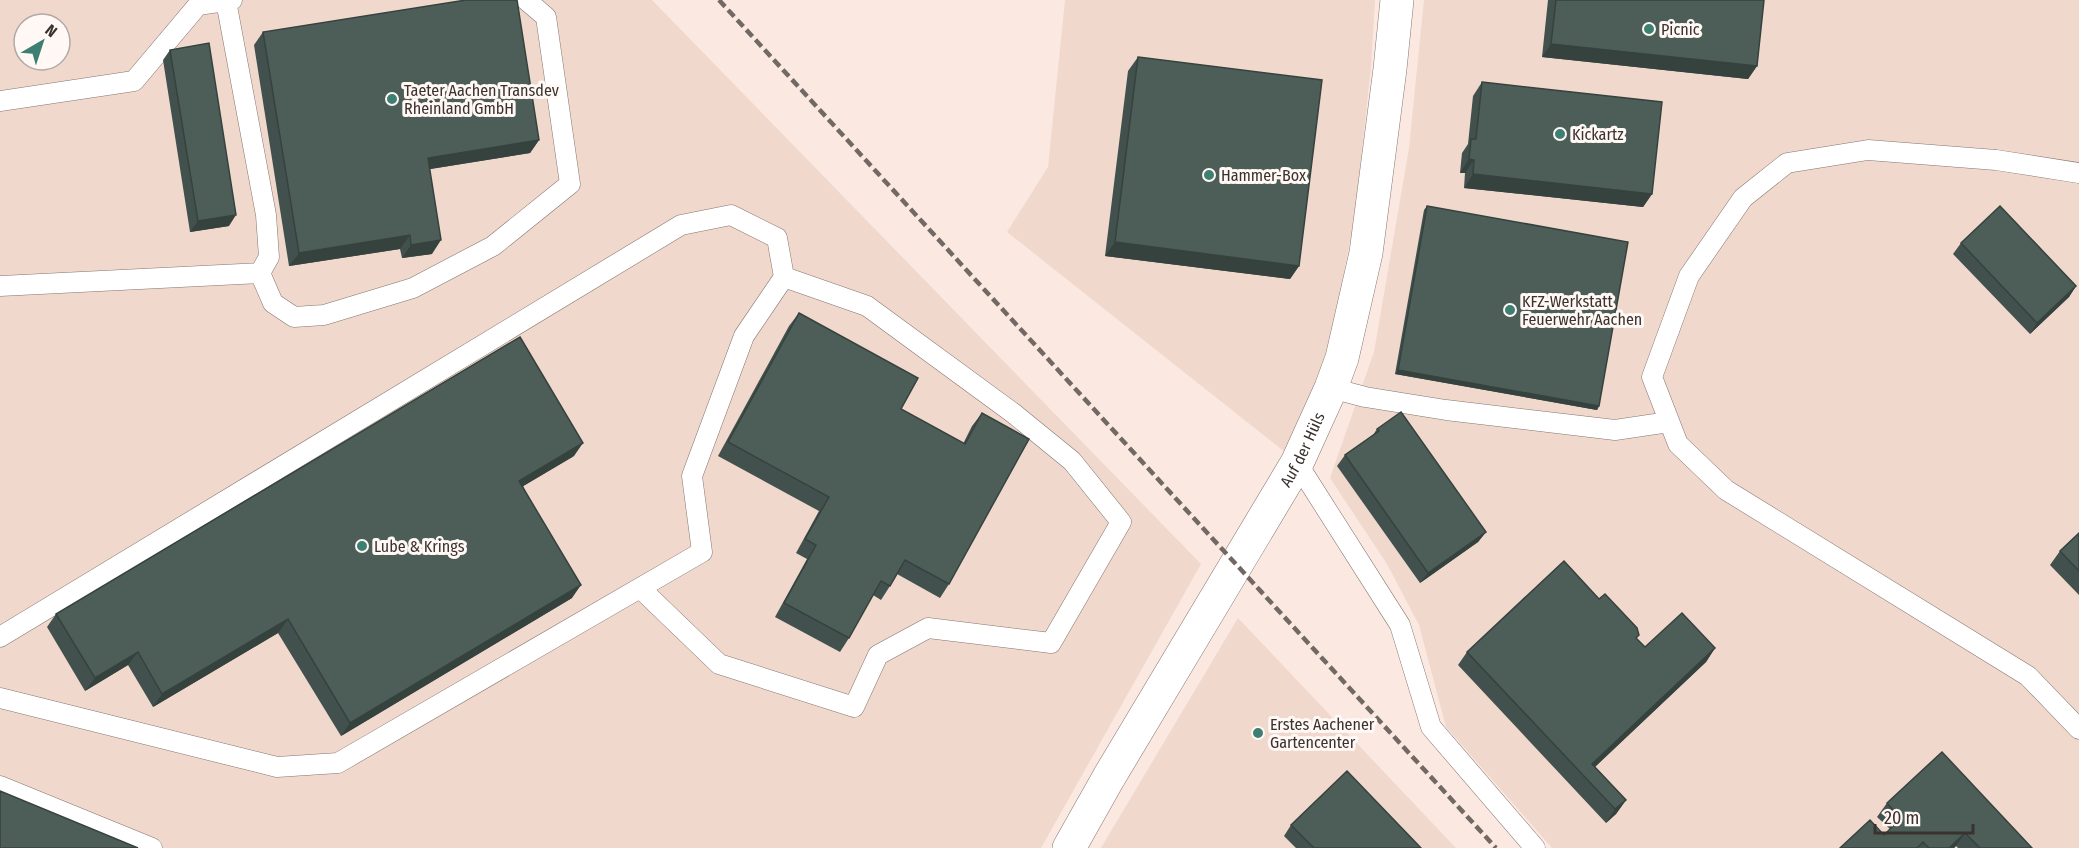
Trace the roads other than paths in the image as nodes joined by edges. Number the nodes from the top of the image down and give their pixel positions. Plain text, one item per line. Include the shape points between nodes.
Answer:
1 (229, 0) edge
2 (526, 0) edge
3 (1397, 0) edge
4 (0, 101) edge
5 (2079, 173) edge
6 (260, 273) junction
7 (784, 277) junction
8 (0, 286) edge
9 (1331, 388) junction
10 (1669, 422) junction
11 (1297, 463) junction
12 (640, 588) junction
13 (0, 637) edge
14 (0, 698) edge
15 (2079, 729) edge
16 (0, 786) edge
17 (152, 848) edge
18 (1069, 848) edge
19 (1535, 848) edge

1 - 4 lane via 198,5 134,81
1 - 6 lane via 266,215 268,257
2 - 6 lane via 546,17 570,184 493,246 412,288 324,315 294,317 273,303
3 - 9 street, Auf der Hüls via 1366,253 1342,358
5 - 10 lane via 1996,160 1868,150 1787,163 1743,198 1689,276 1652,377
6 - 8 lane
7 - 12 lane via 744,336 692,476 702,552
7 - 12 lane via 867,306 1072,461 1121,522 1051,643 928,628 878,655 854,707 719,664
7 - 13 lane via 777,238 731,215 681,225
9 - 10 lane via 1423,406 1614,430
9 - 11 street, Auf der Hüls
10 - 15 lane via 1678,444 1726,490 2028,676
11 - 18 street, Auf der Hüls
11 - 19 lane via 1400,625 1431,727
12 - 14 lane via 338,763 277,767
16 - 17 lane

